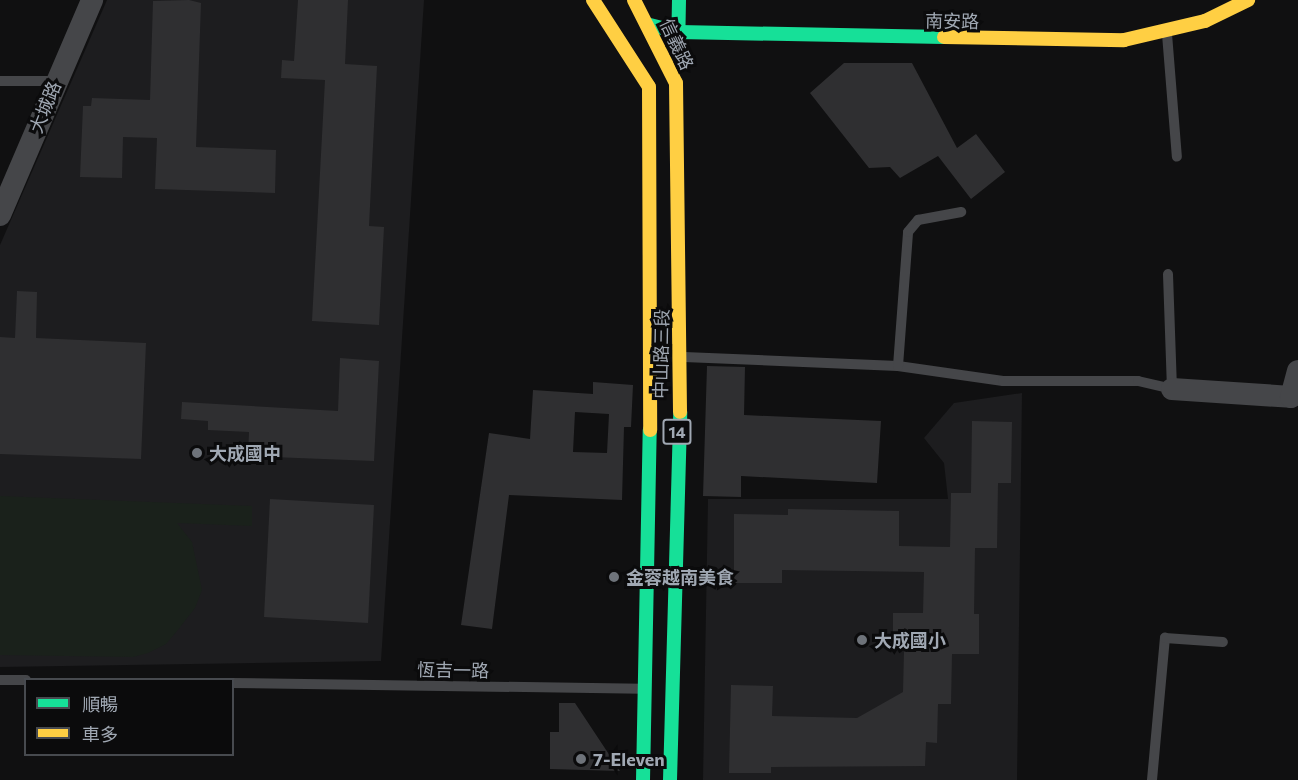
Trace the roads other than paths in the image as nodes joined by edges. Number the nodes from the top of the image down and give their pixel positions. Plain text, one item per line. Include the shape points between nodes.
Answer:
1 (92, 0) edge
2 (593, 0) edge
3 (634, 0) edge
4 (651, 0) edge
5 (680, 0) edge
6 (1248, 0) edge
7 (650, 25) junction
8 (1167, 30) junction
9 (679, 33) junction
10 (0, 81) edge
11 (56, 81) junction
12 (676, 83) junction
13 (649, 87) junction
14 (1177, 157) dead end
15 (6, 187) edge
16 (961, 212) dead end
17 (0, 215) edge
18 (1168, 274) dead end
19 (666, 356) junction
20 (898, 366) junction
21 (1298, 371) edge
22 (1172, 389) junction
23 (1223, 642) dead end
24 (0, 680) edge
25 (24, 680) edge
26 (234, 683) edge
27 (672, 688) junction
28 (642, 689) junction
29 (643, 780) edge
30 (670, 780) edge
31 (1152, 780) edge

1 - 11 street, 大城路
2 - 13 main road
3 - 7 main road, 信義路 / 14
4 - 7 main road, 中山路三段
5 - 9 main road, 中山路三段
6 - 8 main road, 南安路 via 1205,21
7 - 9 main road, 南安路
7 - 12 main road, 信義路 / 14
7 - 13 main road, 中山路三段
8 - 9 main road, 南安路 via 1124,40
8 - 14 lane
9 - 12 main road, 中山路三段
10 - 11 lane
11 - 15 street, 大城路
12 - 13 main road, 信義路
12 - 19 main road, 中山路三段 / 14
13 - 19 main road, 中山路三段 / 14
15 - 17 street, 大城路
16 - 20 lane via 918,220 908,232
18 - 22 lane
19 - 20 lane
19 - 27 main road, 中山路三段 / 14
19 - 28 main road, 中山路三段 / 14
20 - 22 lane via 1003,381 1138,381
21 - 22 street via 1290,397
23 - 31 lane via 1165,638
24 - 25 lane
26 - 28 lane, 恆吉一路
27 - 28 lane, 恆吉一路
27 - 30 main road, 中山路三段 / 14
28 - 29 main road, 中山路三段 / 14

